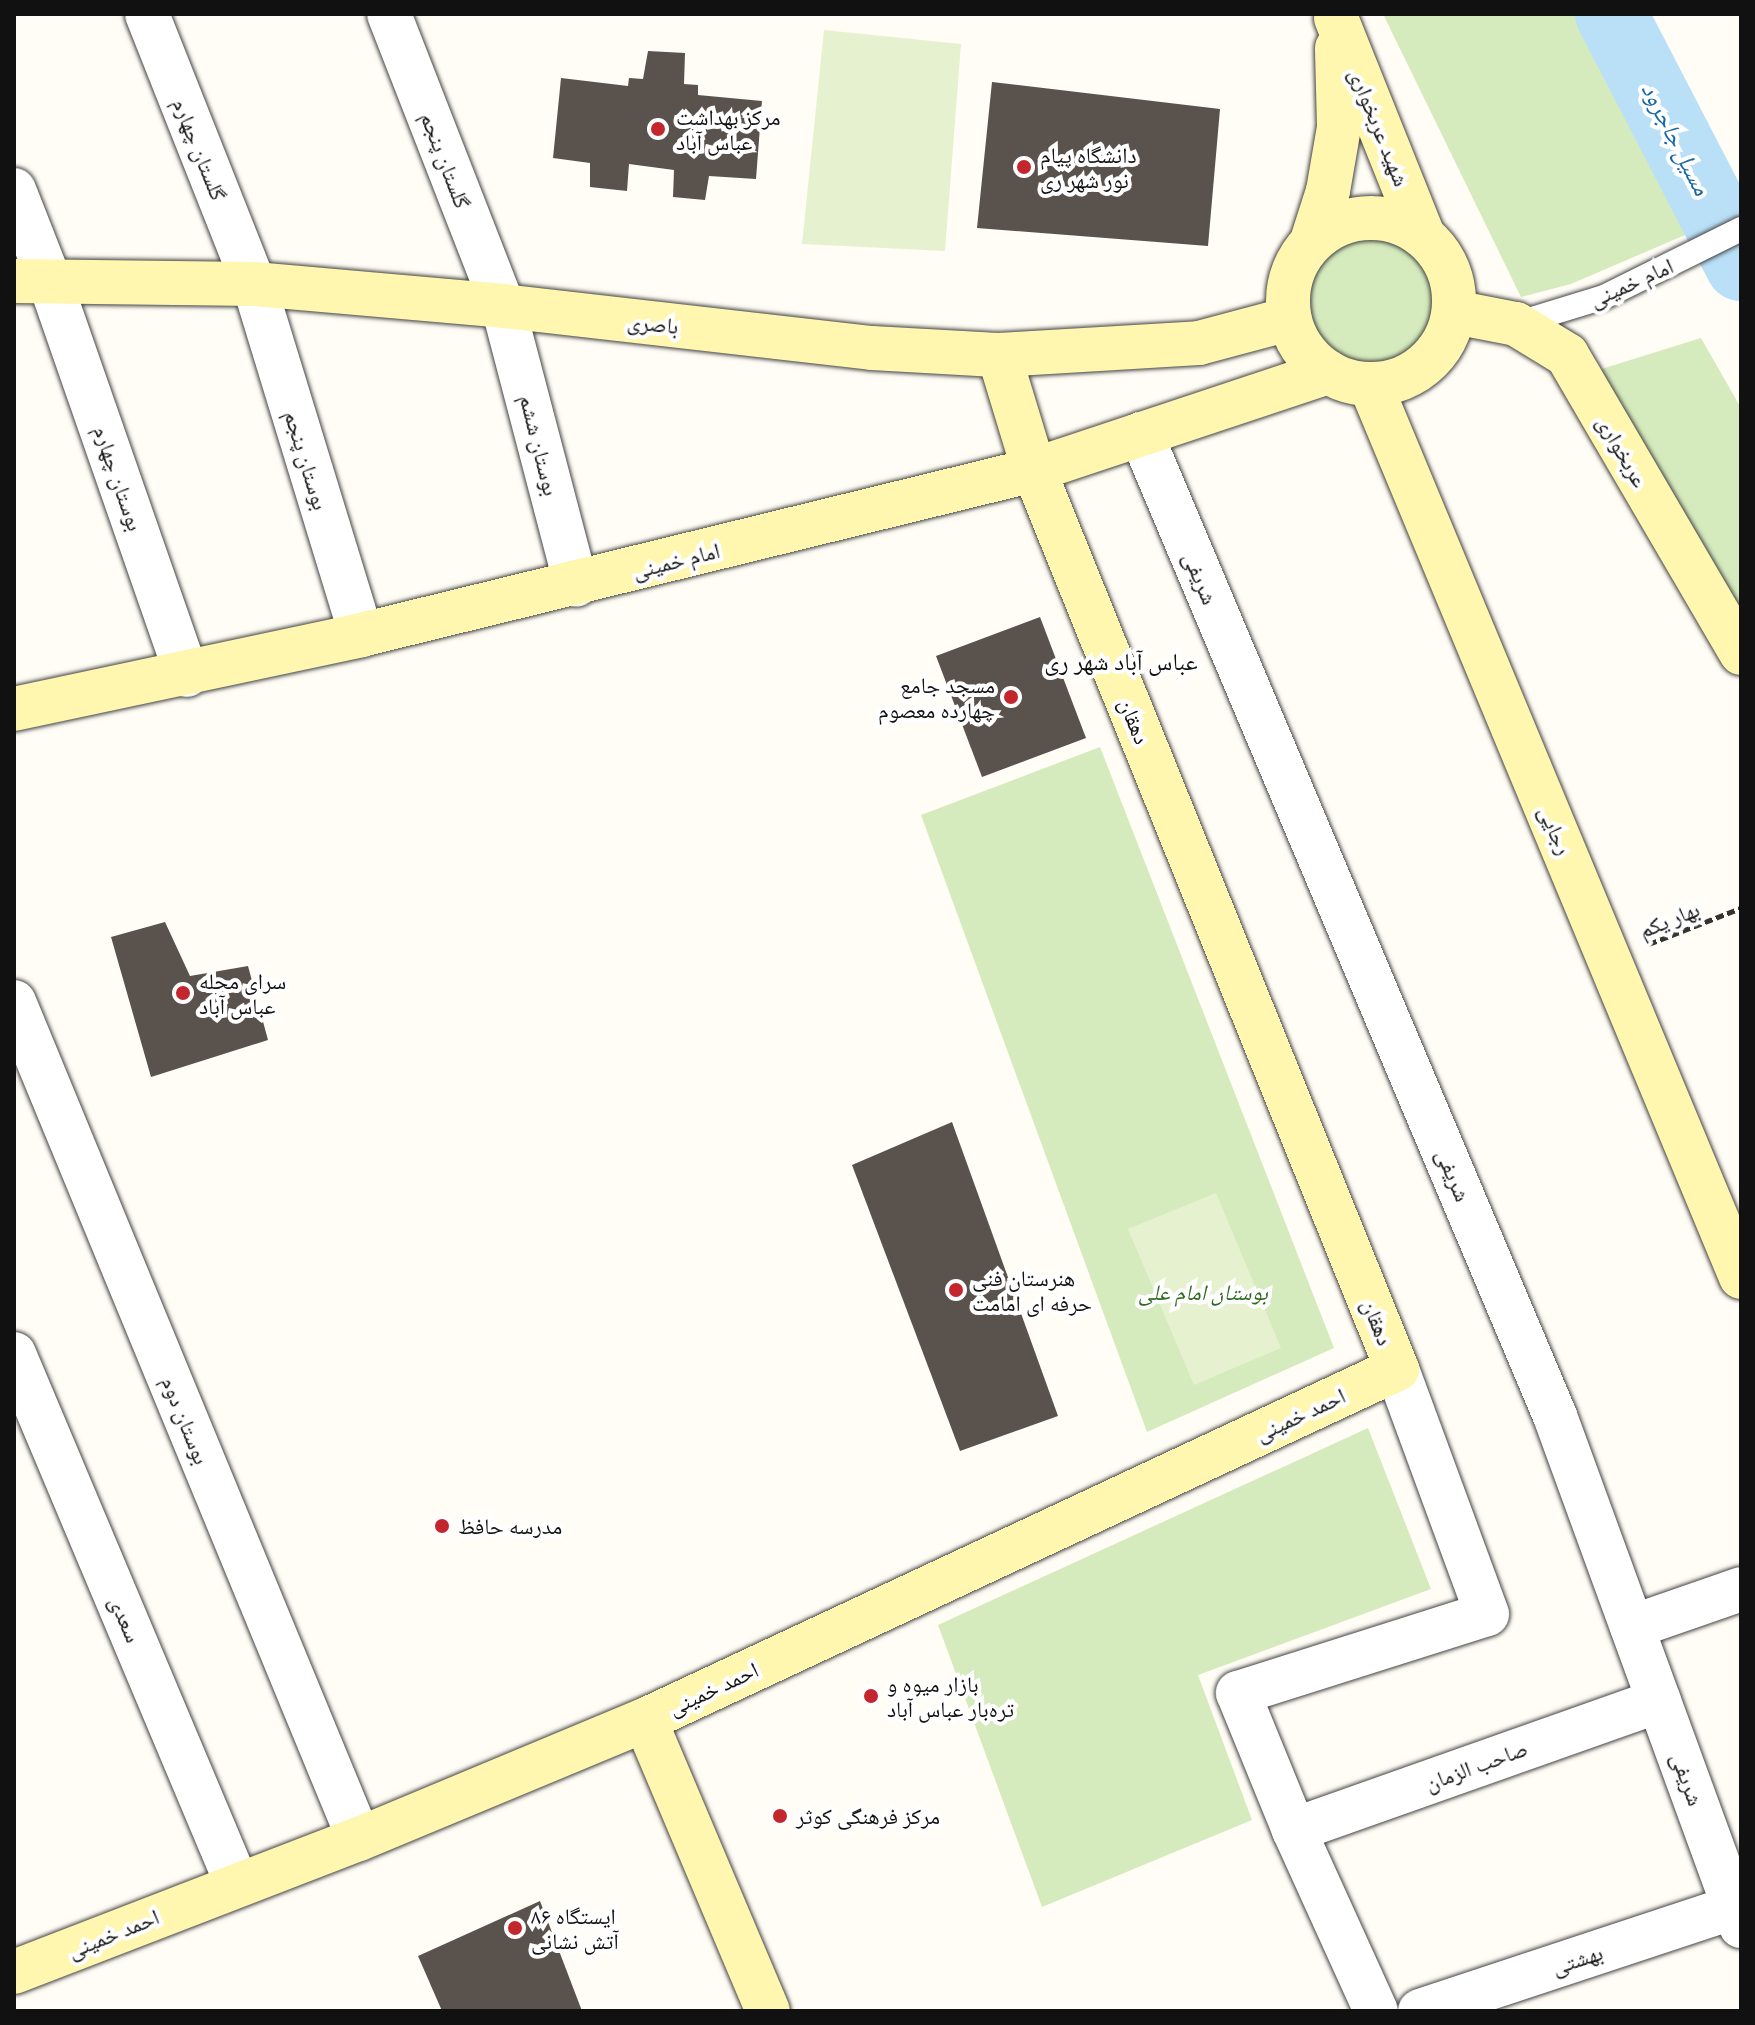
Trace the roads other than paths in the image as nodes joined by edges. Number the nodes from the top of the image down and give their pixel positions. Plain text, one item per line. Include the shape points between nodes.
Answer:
1 (147, 14) edge
2 (389, 14) edge
3 (1336, 16) edge
4 (14, 190) edge
5 (1741, 229) edge
6 (1423, 235) junction
7 (1312, 241) junction
8 (32, 281) edge
9 (254, 284) junction
10 (503, 306) junction
11 (1454, 312) junction
12 (1289, 319) junction
13 (1516, 324) junction
14 (999, 355) junction
15 (1328, 372) junction
16 (1370, 384) junction
17 (1141, 434) junction
18 (1034, 470) junction
19 (576, 585) junction
20 (361, 635) junction
21 (1741, 653) edge
22 (187, 675) junction
23 (14, 709) edge
24 (14, 1002) edge
25 (1741, 1277) edge
26 (14, 1354) edge
27 (1397, 1369) junction
28 (1741, 1589) edge
29 (1632, 1627) junction
30 (1659, 1701) junction
31 (645, 1720) junction
32 (1294, 1830) junction
33 (359, 1839) junction
34 (237, 1884) junction
35 (1738, 1917) edge
36 (15, 1970) edge
37 (768, 2011) edge
38 (1376, 2011) edge
39 (1420, 2011) edge

1 - 9 street, گلستان چهارم
2 - 10 street, گلستان پنجم
3 - 6 street, شهید عربخواری
3 - 7 street via 1339,127 1328,191
4 - 8 street, بوستان چهارم
5 - 13 lane, امام خمینی via 1604,297
6 - 7 street via 1390,220 1354,219
6 - 11 street via 1449,270
7 - 12 street via 1291,278
8 - 9 street, باصری
8 - 22 street, بوستان چهارم
9 - 10 street, باصری
9 - 20 street, بوستان پنجم
10 - 14 street, باصری via 872,348
10 - 19 street, بوستان ششم
11 - 13 street, عربخواری
11 - 16 street via 1441,345 1416,371
12 - 14 street, باصری via 1199,343
12 - 15 street via 1310,359
13 - 21 street, عربخواری via 1567,355
14 - 18 street, دهقان
15 - 16 street
15 - 17 street, امام خمینی
16 - 25 street, رجایی
17 - 18 street, امام خمینی
17 - 29 street, شریفی via 1555,1416
18 - 19 street, امام خمینی
18 - 27 street, دهقان
19 - 20 street, امام خمینی
20 - 22 street, امام خمینی
22 - 23 street, امام خمینی
24 - 33 street, بوستان دوم
26 - 34 street, سعدی
27 - 31 street, احمد خمینی
27 - 32 street, دهقان via 1487,1614 1238,1693
28 - 29 street
29 - 30 street, شریفی
30 - 32 street, صاحب الزمان
30 - 35 street, شریفی
31 - 33 street, احمد خمینی
31 - 37 street
32 - 38 street, دهقان
33 - 34 street, احمد خمینی
34 - 36 street, احمد خمینی
35 - 39 street, بهشتی

